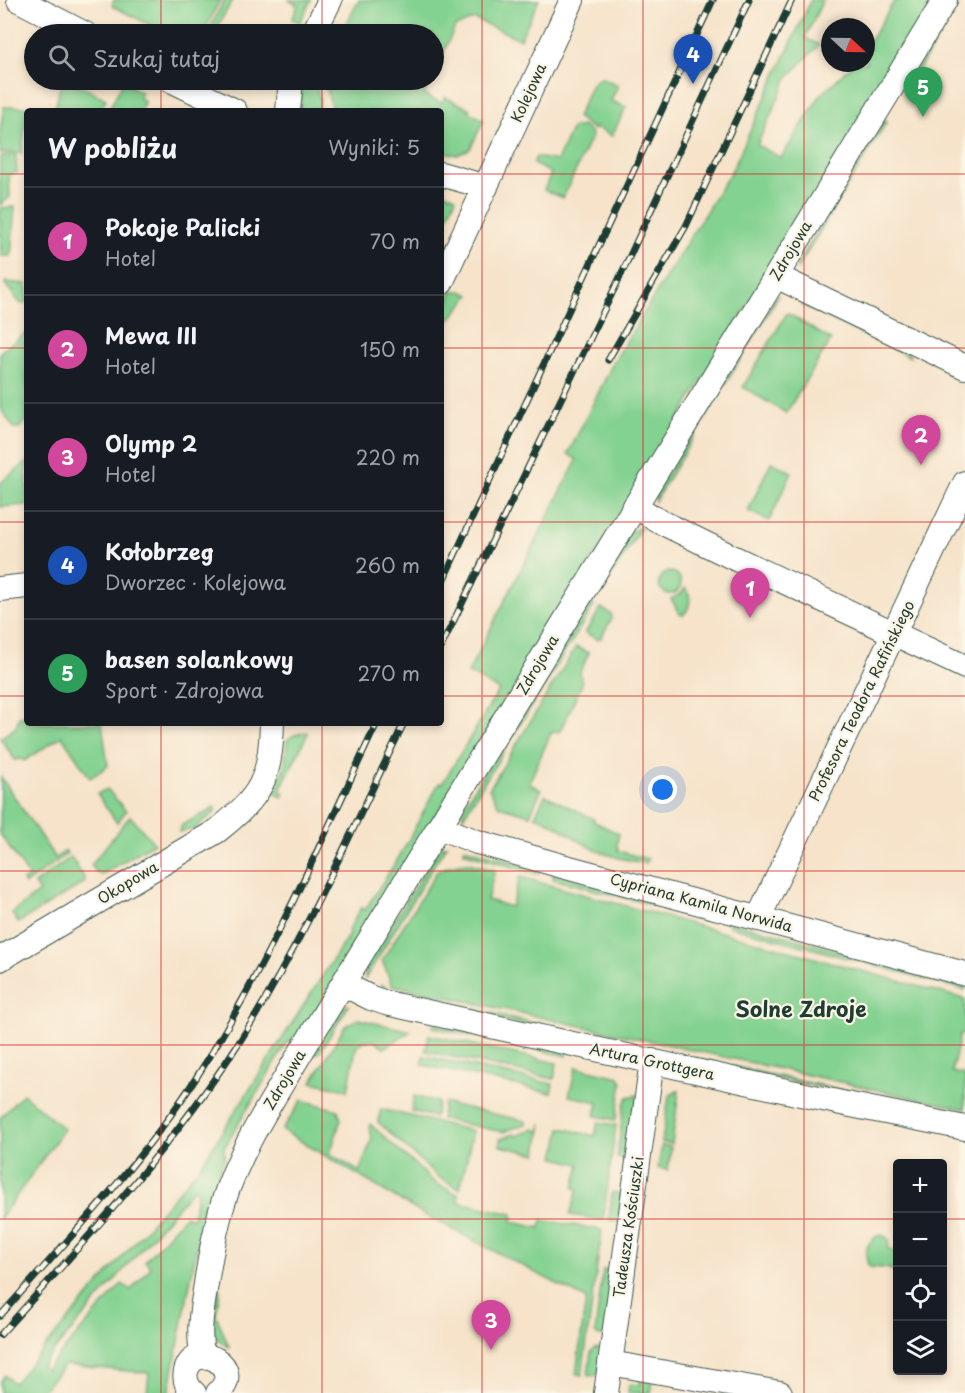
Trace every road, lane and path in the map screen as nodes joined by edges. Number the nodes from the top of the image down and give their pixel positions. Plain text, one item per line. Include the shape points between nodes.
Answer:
1 (19, 0) edge
2 (330, 0) edge
3 (572, 0) edge
4 (945, 0) edge
5 (66, 24) edge
6 (318, 24) edge
7 (192, 90) edge
8 (290, 90) edge
9 (229, 108) edge
10 (288, 108) edge
11 (444, 175) edge
12 (486, 187) junction
13 (776, 276) junction
14 (444, 277) edge
15 (965, 367) edge
16 (965, 483) edge
17 (635, 506) junction
18 (24, 586) edge
19 (0, 589) edge
20 (894, 633) junction
21 (965, 667) edge
22 (272, 726) edge
23 (439, 827) junction
24 (759, 919) junction
25 (0, 959) edge
26 (965, 974) edge
27 (343, 984) junction
28 (652, 1061) junction
29 (965, 1128) edge
30 (203, 1357) junction
31 (610, 1363) junction
32 (224, 1391) edge
33 (194, 1393) edge
34 (606, 1393) edge
35 (780, 1393) edge

1 - 5 street
2 - 6 street
3 - 12 street, Kolejowa
4 - 13 street, Zdrojowa
7 - 9 street
8 - 10 street
11 - 12 street
12 - 14 street, Kolejowa
13 - 15 street
13 - 17 street, Zdrojowa
16 - 20 street, Profesora Teodora Rafińskiego
17 - 20 street via 709,546
17 - 23 street, Zdrojowa
18 - 19 street
20 - 21 street
20 - 24 street, Profesora Teodora Rafińskiego
22 - 25 street, Okopowa via 268,769 261,787 244,810 217,831
23 - 24 street, Cypriana Kamila Norwida via 477,842
23 - 27 street, Zdrojowa
24 - 26 street, Cypriana Kamila Norwida
27 - 28 street, Artura Grottgera via 386,1003
27 - 30 street, Zdrojowa via 248,1142 228,1190 205,1287
28 - 29 street, Artura Grottgera
28 - 31 street, Tadeusza Kościuszki
30 - 32 street via 222,1364 226,1372
30 - 33 street via 193,1361 187,1370 186,1381
31 - 34 street, Tadeusza Kościuszki
31 - 35 street

